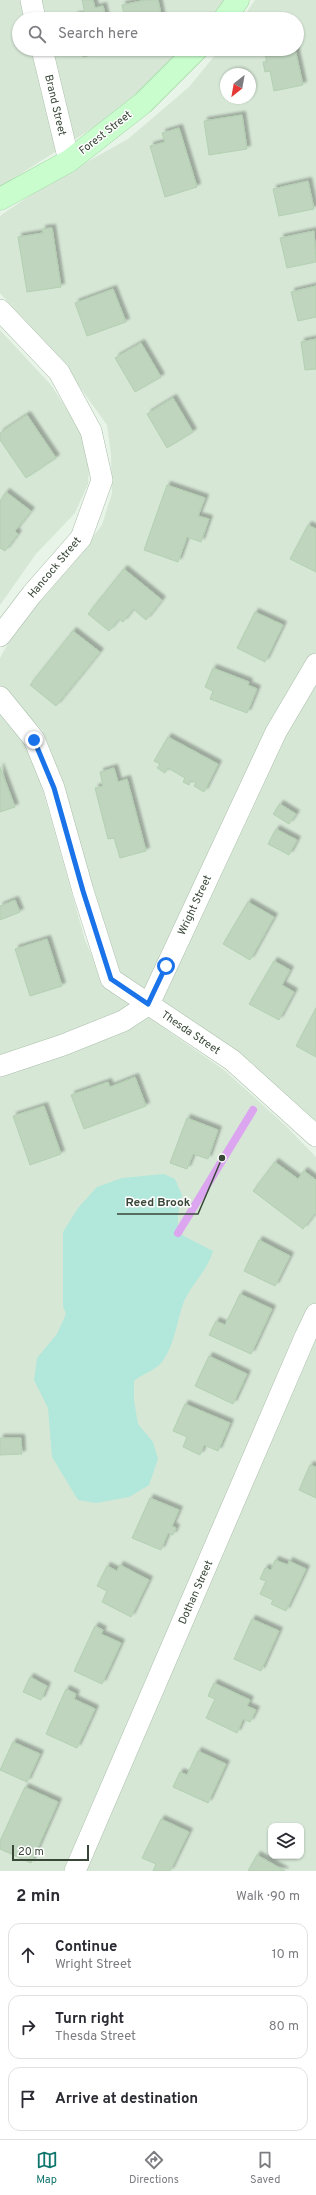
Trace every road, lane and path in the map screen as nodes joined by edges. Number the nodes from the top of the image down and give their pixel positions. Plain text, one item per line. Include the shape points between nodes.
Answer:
1 (31, 0) edge
2 (238, 0) edge
3 (34, 12) edge
4 (229, 12) edge
5 (44, 56) edge
6 (190, 56) edge
7 (69, 161) junction
8 (0, 199) edge
9 (0, 310) edge
10 (0, 636) edge
11 (316, 664) edge
12 (0, 697) edge
13 (148, 1004) junction
14 (0, 1066) edge
15 (316, 1136) edge
16 (316, 1314) edge
17 (75, 1871) edge

1 - 3 street
2 - 4 main road
5 - 7 street, Brand Street
6 - 7 main road, Forest Street via 143,103
7 - 8 main road, Forest Street
9 - 10 street, Hancock Street via 59,372 91,431 102,480 81,538 32,594
11 - 13 street, Wright Street via 276,732
12 - 13 street, Thesda Street via 34,740 54,788 111,979
13 - 14 street, Wright Street via 124,1021
13 - 15 street, Thesda Street via 232,1060
16 - 17 street, Dothan Street

